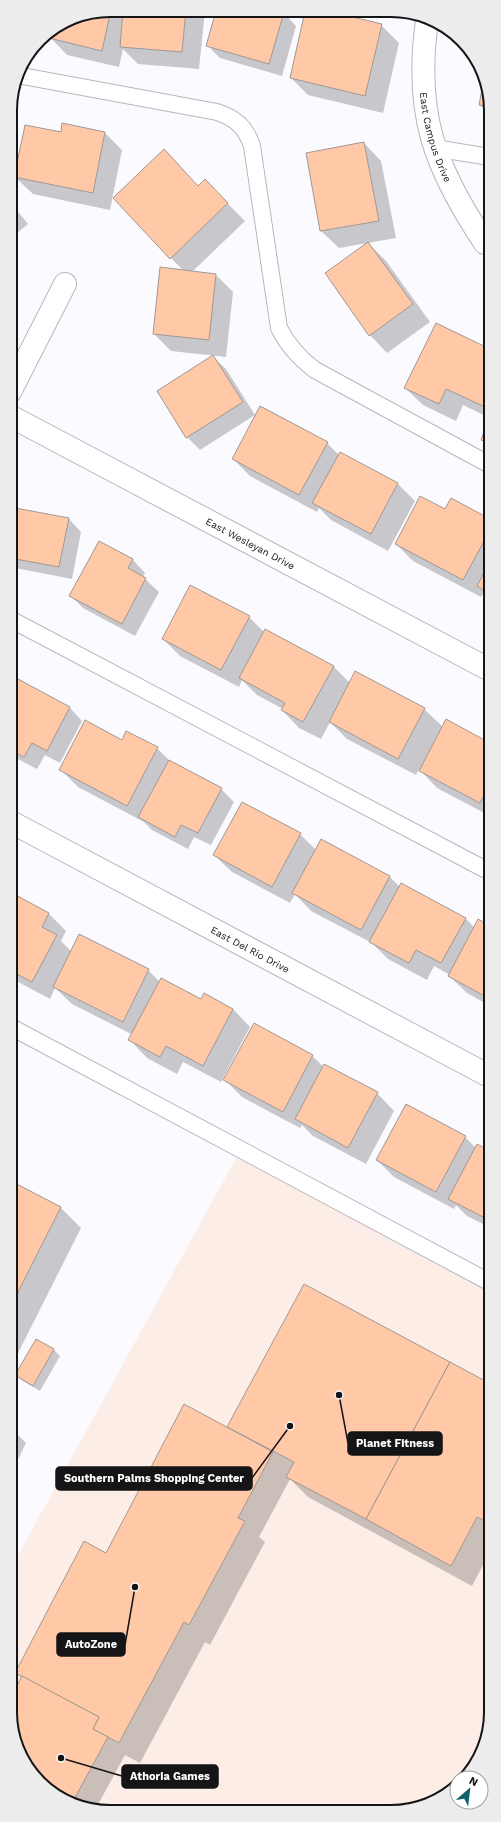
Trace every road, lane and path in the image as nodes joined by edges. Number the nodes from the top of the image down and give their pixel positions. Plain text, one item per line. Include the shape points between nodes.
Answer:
1 (426, 24) edge
2 (24, 76) edge
3 (434, 148) junction
4 (484, 156) edge
5 (484, 243) dead end
6 (65, 284) dead end
7 (17, 378) edge
8 (17, 420) edge
9 (484, 462) edge
10 (17, 623) edge
11 (484, 667) edge
12 (17, 826) edge
13 (484, 869) edge
14 (17, 1030) edge
15 (484, 1074) edge
16 (484, 1279) edge

1 - 3 street, East Campus Drive via 422,79 426,114
2 - 9 lane via 217,112 229,116 240,124 248,134 252,146 279,328 288,344 314,370
3 - 4 lane
3 - 5 street, East Campus Drive via 455,196
6 - 7 street
8 - 11 street, East Wesleyan Drive
10 - 13 lane
12 - 15 street, East Del Rio Drive
14 - 16 lane

